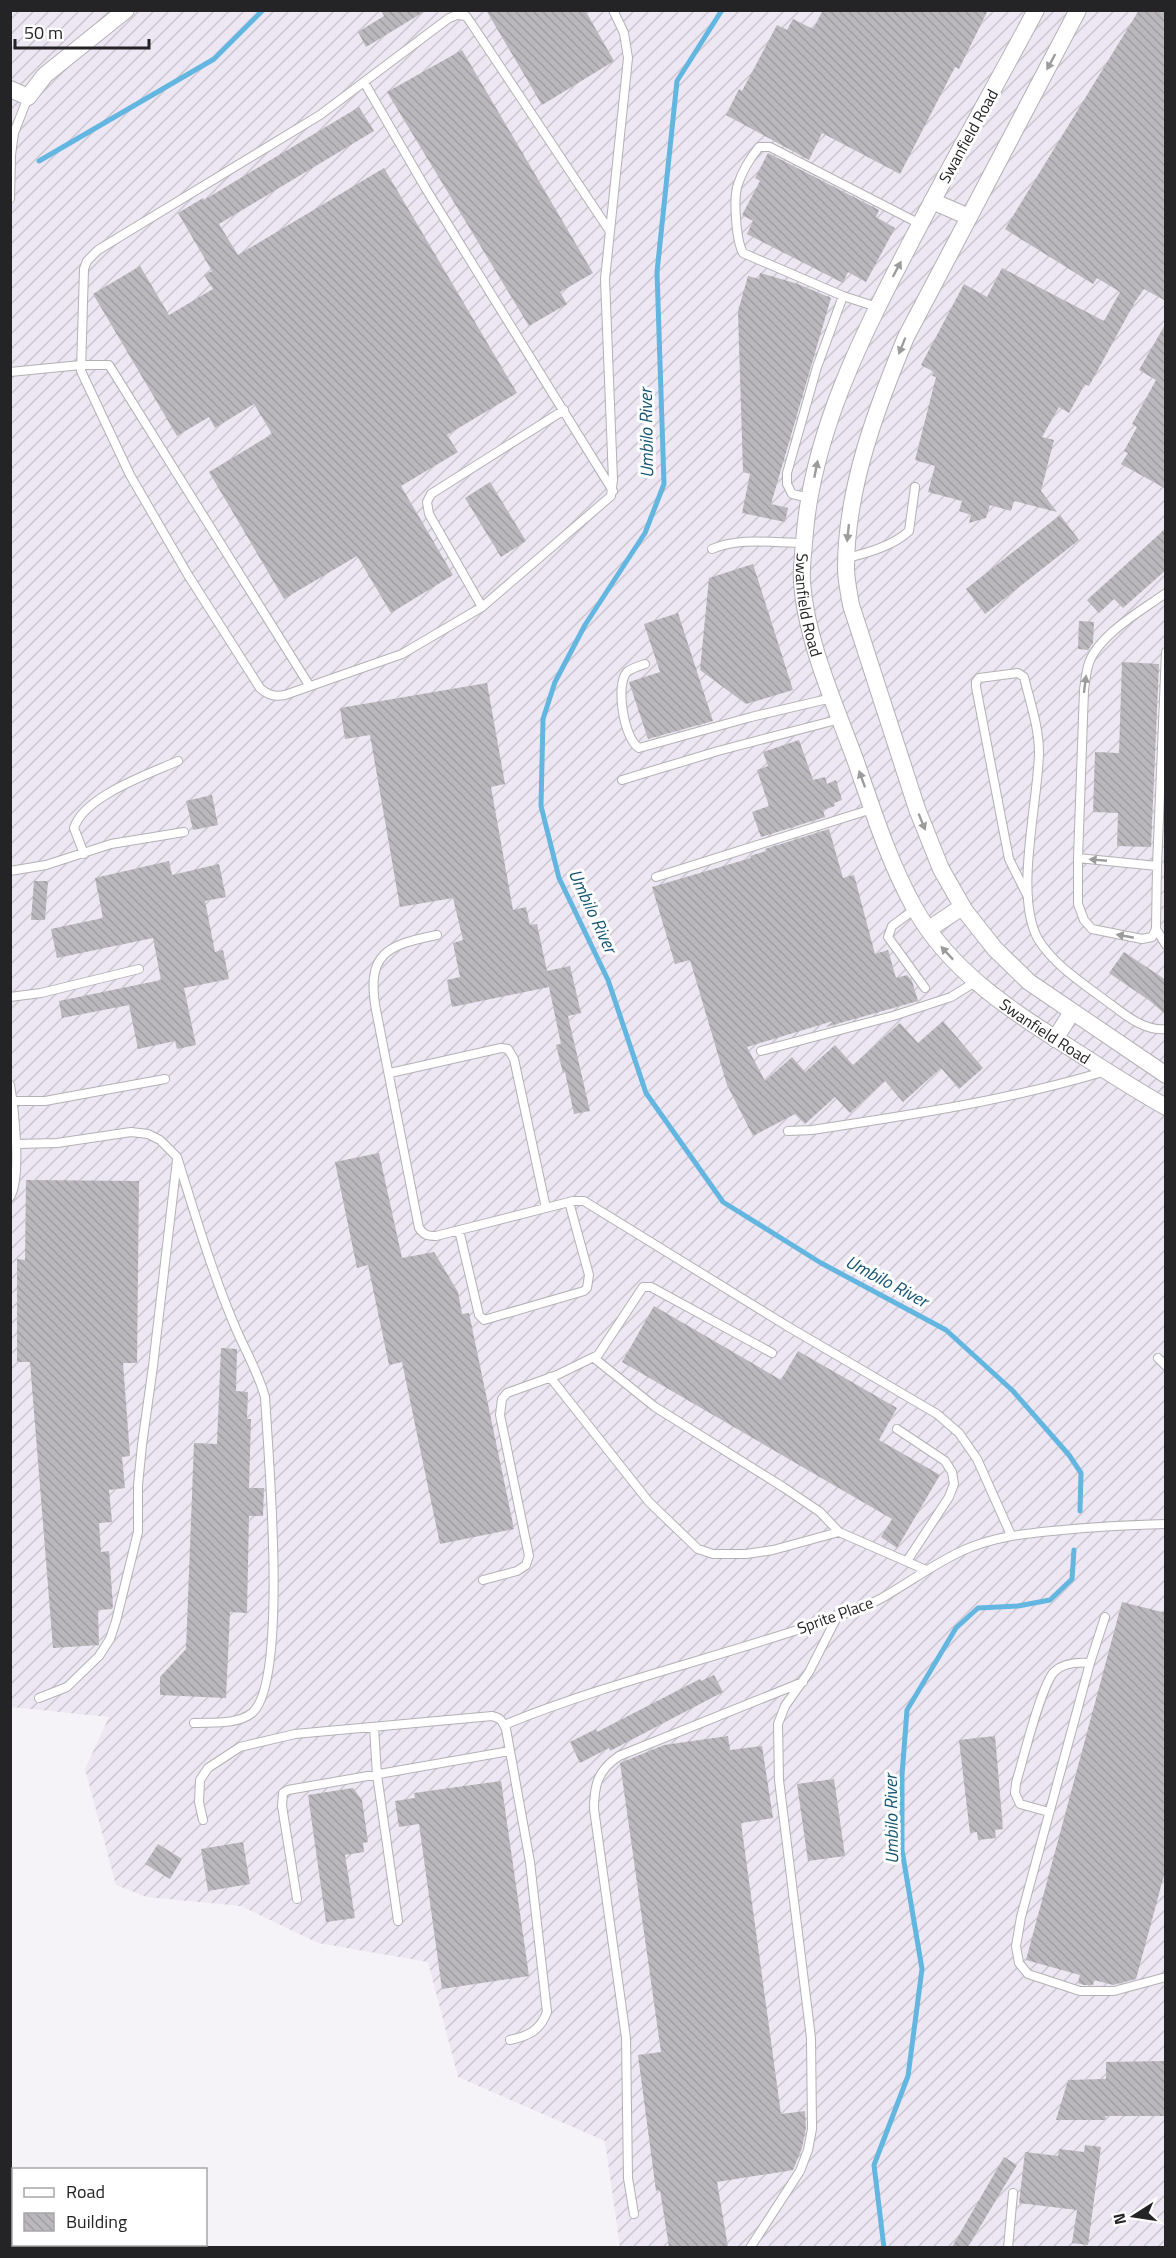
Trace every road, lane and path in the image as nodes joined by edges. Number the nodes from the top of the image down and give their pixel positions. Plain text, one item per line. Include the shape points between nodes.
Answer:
1 (126, 10) edge
2 (613, 10) edge
3 (1078, 10) edge
4 (1033, 11) edge
5 (364, 82) junction
6 (10, 89) edge
7 (28, 97) junction
8 (10, 199) edge
9 (932, 201) junction
10 (969, 217) junction
11 (920, 224) junction
12 (609, 230) junction
13 (843, 296) junction
14 (877, 307) junction
15 (81, 365) junction
16 (10, 372) edge
17 (564, 410) junction
18 (915, 487) dead end
19 (613, 491) junction
20 (810, 498) junction
21 (804, 543) junction
22 (712, 549) dead end
23 (846, 558) junction
24 (1166, 593) edge
25 (482, 607) junction
26 (1166, 652) edge
27 (645, 664) dead end
28 (309, 685) junction
29 (833, 698) junction
30 (840, 719) junction
31 (178, 761) dead end
32 (622, 780) dead end
33 (872, 809) junction
34 (184, 831) dead end
35 (84, 854) junction
36 (1078, 858) junction
37 (1156, 866) junction
38 (10, 871) edge
39 (656, 877) dead end
40 (1028, 897) junction
41 (962, 907) junction
42 (915, 909) junction
43 (929, 929) junction
44 (1156, 929) junction
45 (437, 935) dead end
46 (1166, 945) edge
47 (140, 969) dead end
48 (975, 982) junction
49 (925, 987) dead end
50 (10, 997) edge
51 (1072, 1012) junction
52 (1166, 1029) edge
53 (1055, 1039) junction
54 (761, 1051) dead end
55 (1106, 1071) junction
56 (390, 1073) junction
57 (1166, 1075) edge
58 (165, 1079) dead end
59 (10, 1085) edge
60 (12, 1103) edge
61 (1166, 1107) edge
62 (788, 1131) dead end
63 (16, 1144) junction
64 (177, 1157) junction
65 (10, 1197) edge
66 (569, 1202) junction
67 (546, 1208) junction
68 (459, 1230) junction
69 (772, 1353) dead end
70 (594, 1358) junction
71 (1158, 1358) dead end
72 (1166, 1366) edge
73 (550, 1377) junction
74 (897, 1429) dead end
75 (1166, 1524) edge
76 (839, 1532) junction
77 (1011, 1535) junction
78 (907, 1561) junction
79 (926, 1570) junction
80 (483, 1580) dead end
81 (838, 1616) junction
82 (1105, 1617) dead end
83 (1090, 1663) junction
84 (803, 1682) junction
85 (39, 1698) dead end
86 (194, 1723) dead end
87 (504, 1725) junction
88 (374, 1727) junction
89 (510, 1752) junction
90 (377, 1775) junction
91 (1049, 1812) junction
92 (203, 1820) dead end
93 (297, 1899) dead end
94 (398, 1921) dead end
95 (1166, 1977) edge
96 (510, 2040) dead end
97 (1013, 2193) dead end
98 (634, 2214) dead end
99 (750, 2247) edge
100 (1008, 2247) edge

1 - 7 street via 45,75
2 - 12 lane via 624,33 628,58
3 -> 10 street, Swanfield Road
4 - 9 street, Swanfield Road
5 - 12 lane via 449,18 466,16
5 - 15 lane via 320,115 98,250 87,261 83,279
5 - 17 lane
6 - 7 street
7 - 8 lane via 10,155
9 - 10 street
9 - 11 street, Swanfield Road
10 -> 23 street, Swanfield Road via 906,337 885,387 856,485
11 - 13 lane via 770,147 759,147 738,184 735,199 743,253
14 -> 11 street, Swanfield Road
12 - 19 lane via 605,279
13 - 14 lane
13 - 20 lane via 817,366 787,473 792,494
20 -> 14 street, Swanfield Road via 818,455 837,398
15 - 16 lane
15 - 28 lane via 110,365
15 - 28 lane via 130,476 260,688 278,696
17 - 19 lane
17 - 25 lane via 431,494 427,502 429,514
18 - 23 lane via 909,531 897,540
19 - 25 lane via 607,501
20 - 21 street, Swanfield Road
21 - 22 lane via 736,542
21 - 29 street, Swanfield Road via 801,580 806,619
23 -> 41 street, Swanfield Road via 851,605 884,712 917,809 941,869
36 -> 24 lane via 1088,665 1111,633
25 - 28 lane via 402,654
26 - 37 lane
27 - 29 lane via 630,670 623,681 625,723 632,742 639,748
29 - 30 street, Swanfield Road
30 - 32 lane
33 -> 30 street, Swanfield Road
31 - 35 lane via 103,796 82,813 74,828
33 - 39 lane
33 - 42 street, Swanfield Road
34 - 35 lane via 111,844
35 - 38 lane
37 -> 36 lane
44 -> 36 lane via 1148,939 1092,929 1078,904
37 - 44 lane
40 - 40 lane via 1039,752 1037,728 1024,677 1017,673 979,678 976,687 1009,859
40 - 52 lane via 1032,923 1055,961 1141,1024
41 - 43 street
41 - 51 street, Swanfield Road via 994,949 1029,982
42 - 43 street, Swanfield Road
42 - 49 lane via 892,927 888,937
48 -> 43 street, Swanfield Road
44 - 46 lane
45 - 56 lane via 387,950 375,972 374,994
47 - 50 lane
48 - 53 street, Swanfield Road
48 - 54 lane via 951,997 903,1013
51 - 53 street
51 - 57 street, Swanfield Road
53 - 55 street, Swanfield Road
55 - 61 street, Swanfield Road
55 - 62 lane via 958,1107
56 - 67 lane via 508,1049 514,1059
56 - 68 lane via 419,1228 428,1236
58 - 60 lane via 45,1101
59 - 60 lane
60 - 63 lane
63 - 64 lane via 57,1143 131,1132 160,1140
63 - 65 lane
64 - 85 lane via 142,1445 138,1532 116,1621 99,1656 67,1687
64 - 86 lane via 236,1329 261,1381 275,1602 266,1688 261,1702 252,1713 239,1719
66 - 67 lane
66 - 68 lane via 589,1275 587,1288 484,1320 478,1315
66 - 77 lane via 584,1201 937,1414 959,1433 977,1459
67 - 68 lane
69 - 70 lane via 647,1287 639,1290 605,1347
70 - 73 lane
70 - 76 lane via 656,1407 820,1512
71 - 72 lane
73 - 76 lane via 649,1502 698,1549 713,1554 746,1554
73 - 80 lane via 514,1389 500,1406 529,1556 526,1565 517,1571
74 - 78 lane via 945,1461 954,1484 950,1497
75 - 77 lane, Sprite Place
76 - 78 lane
77 - 79 lane, Sprite Place via 965,1549
78 - 79 lane
79 - 81 lane, Sprite Place via 882,1598
81 - 84 lane
81 - 87 lane, Sprite Place via 586,1695
82 - 83 lane
83 - 91 lane
83 - 91 lane via 1065,1665 1055,1671 1046,1685 1016,1783 1020,1804
84 - 98 lane via 619,1756 598,1776 594,1809 626,2038 628,2178
84 - 99 lane via 778,1724 777,1748 811,2038 812,2128 800,2171
87 - 88 lane via 492,1716
87 - 89 lane
88 - 90 lane
88 - 92 lane via 296,1734 240,1747 208,1768 200,1780
89 - 90 lane
89 - 96 lane via 530,1862 547,2012 537,2030
90 - 93 lane via 283,1793
90 - 94 lane
91 - 95 lane via 1016,1946 1019,1963 1028,1974 1080,1991 1114,1991
97 - 100 lane

